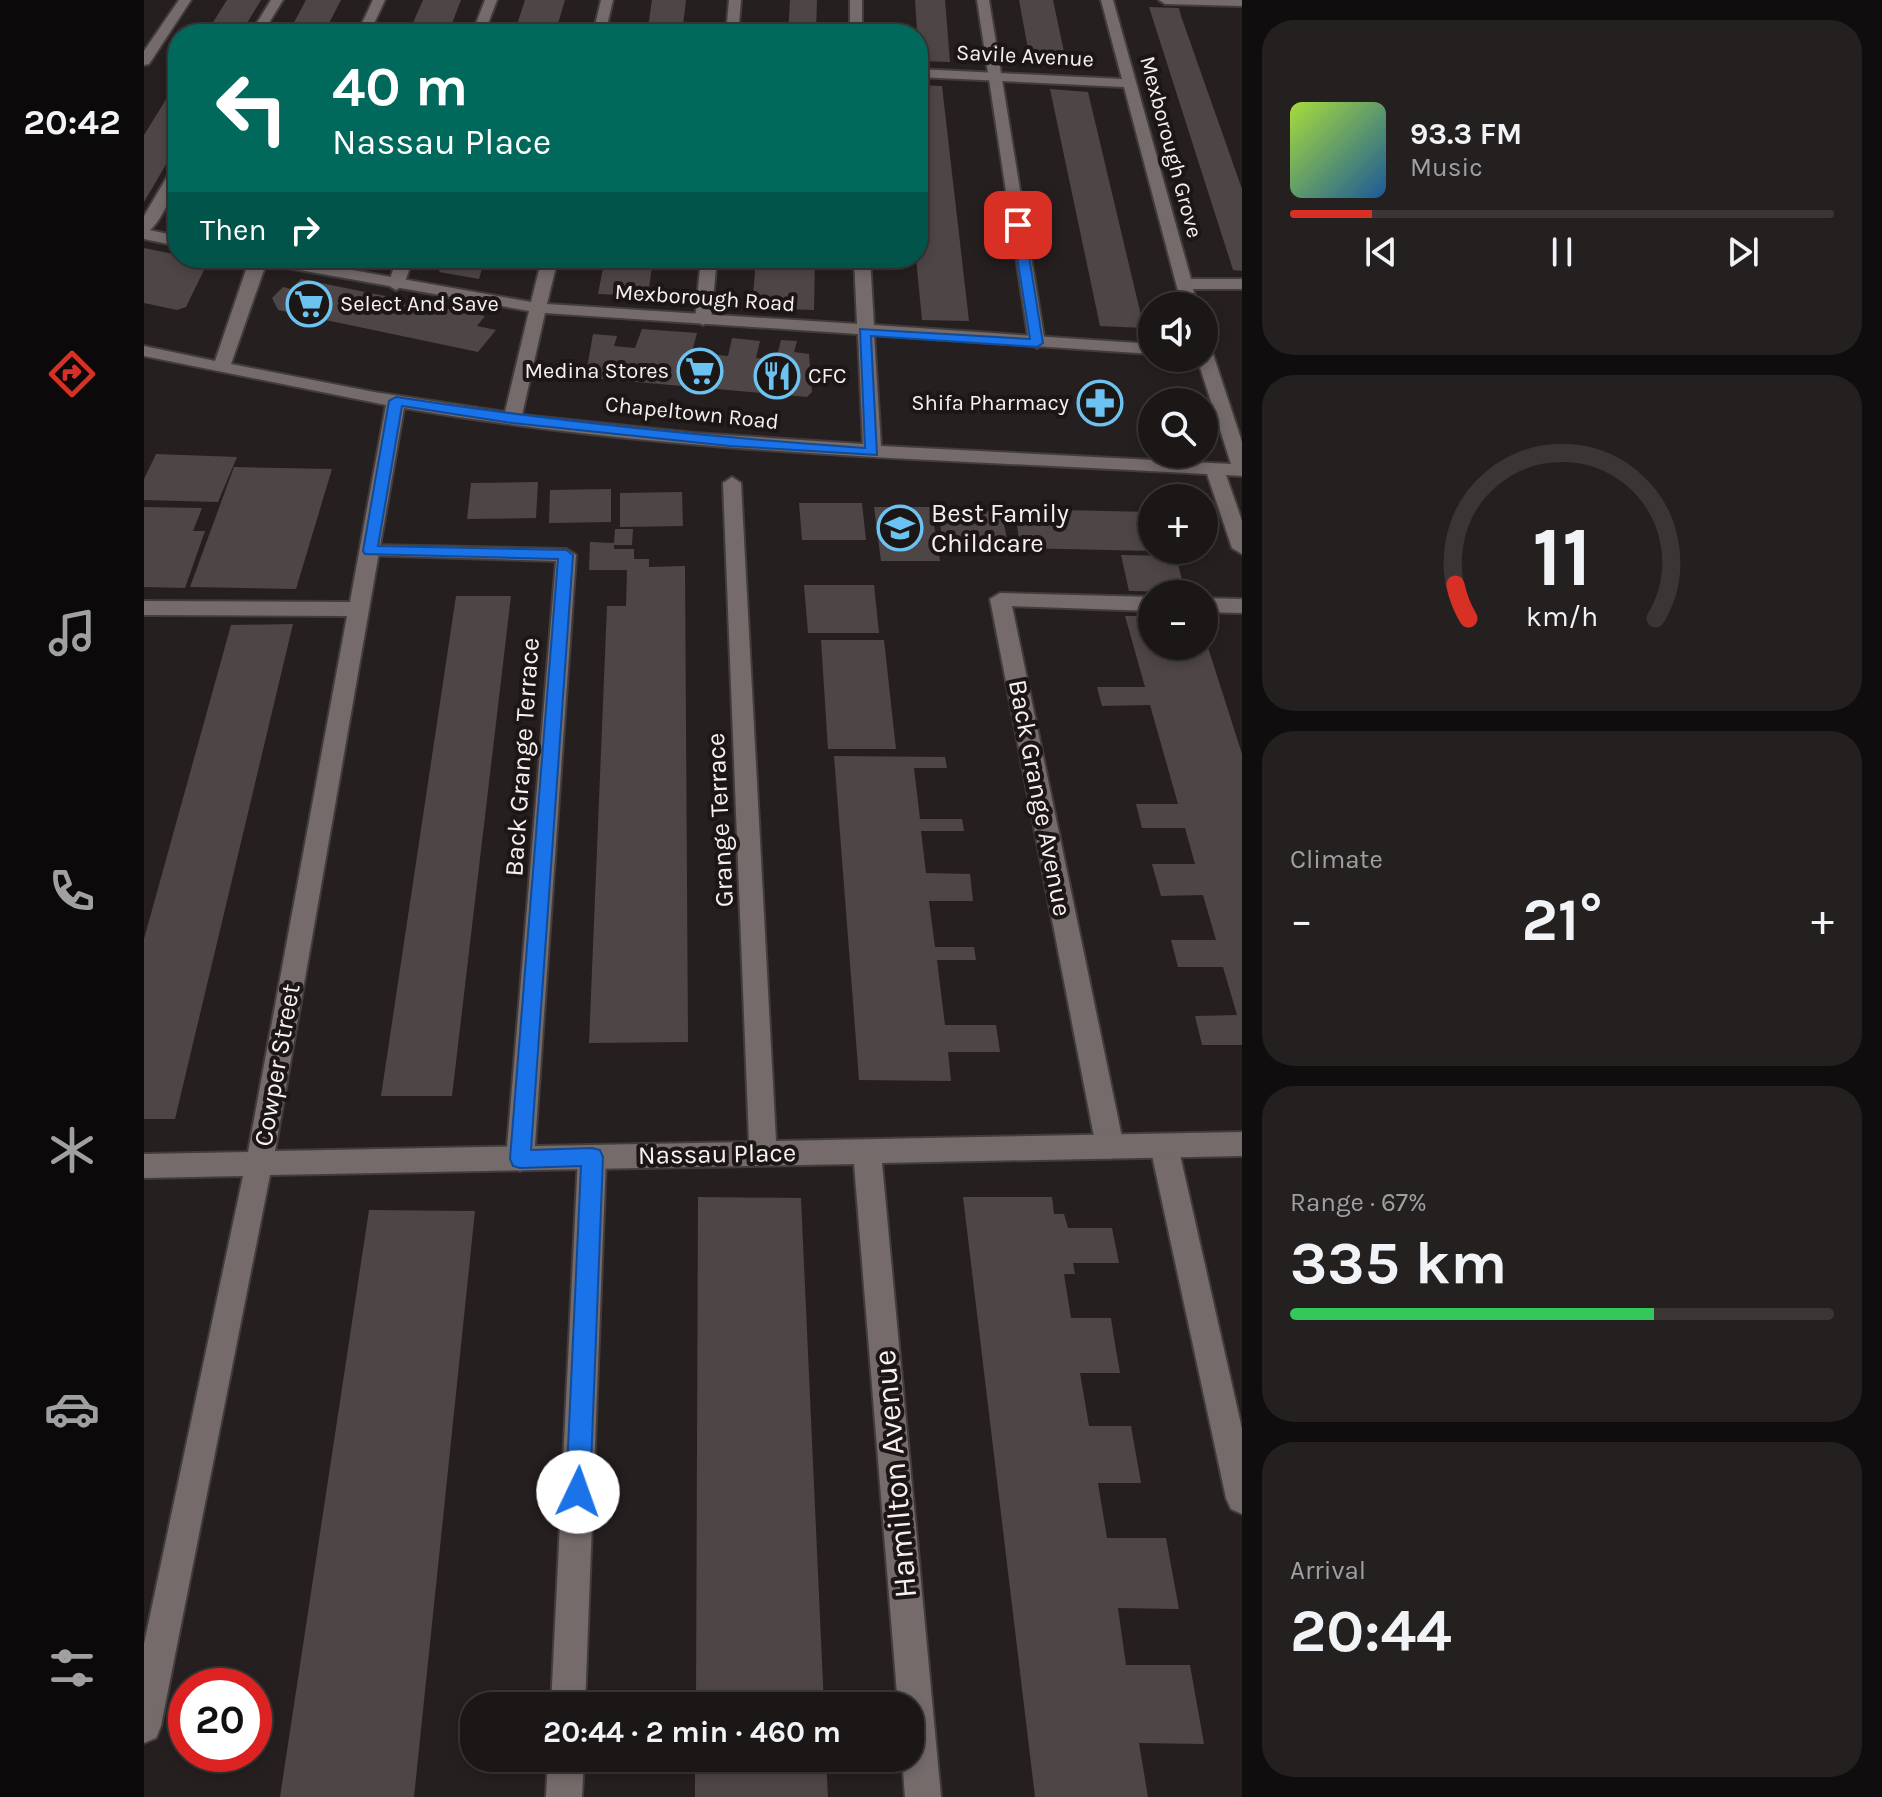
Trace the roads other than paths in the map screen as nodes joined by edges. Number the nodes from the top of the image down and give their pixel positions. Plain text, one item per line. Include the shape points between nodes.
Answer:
1 (185, 0) edge
2 (277, 0) edge
3 (379, 0) edge
4 (491, 0) edge
5 (607, 0) edge
6 (735, 0) edge
7 (856, 0) edge
8 (983, 0) edge
9 (1107, 0) edge
10 (1165, 0) edge
11 (1242, 2) edge
12 (168, 24) edge
13 (168, 24) edge
14 (262, 24) edge
15 (368, 24) edge
16 (482, 24) edge
17 (601, 24) edge
18 (733, 24) edge
19 (856, 24) edge
20 (144, 35) edge
21 (160, 36) junction
22 (168, 36) edge
23 (144, 61) edge
24 (928, 74) edge
25 (994, 77) junction
26 (1130, 83) junction
27 (168, 188) edge
28 (144, 231) edge
29 (168, 238) edge
30 (256, 268) edge
31 (310, 268) edge
32 (402, 268) edge
33 (548, 268) edge
34 (708, 268) edge
35 (862, 268) edge
36 (1183, 284) junction
37 (1242, 284) edge
38 (396, 285) junction
39 (1186, 292) edge
40 (539, 308) junction
41 (703, 320) junction
42 (865, 332) junction
43 (1037, 343) junction
44 (1138, 348) edge
45 (144, 351) edge
46 (221, 367) junction
47 (1210, 372) edge
48 (396, 401) junction
49 (512, 419) junction
50 (872, 452) junction
51 (1138, 464) edge
52 (1214, 468) joint
53 (1242, 469) edge
54 (732, 483) dead end
55 (1242, 548) edge
56 (370, 551) junction
57 (1138, 604) edge
58 (1218, 605) edge
59 (1242, 606) edge
60 (144, 608) edge
61 (358, 609) junction
62 (1242, 1144) edge
63 (1164, 1146) junction
64 (1110, 1147) junction
65 (867, 1152) junction
66 (763, 1154) junction
67 (592, 1157) junction
68 (520, 1159) junction
69 (259, 1164) junction
70 (144, 1166) edge
71 (1242, 1498) edge
72 (569, 1692) edge
73 (144, 1726) edge
74 (565, 1772) edge
75 (564, 1797) edge
76 (923, 1797) edge

1 - 12 street
2 - 14 street
3 - 15 street
4 - 16 street
5 - 17 street
6 - 18 street
7 - 19 street
8 - 25 street
9 - 26 street, Mexborough Grove
10 - 11 street
13 - 21 street
20 - 21 street
21 - 22 street
21 - 23 street
24 - 25 street, Savile Avenue
25 - 26 street, Savile Avenue
25 - 43 street
26 - 36 street, Mexborough Grove
27 - 28 street
28 - 29 street
30 - 46 street
31 - 38 street, Mexborough Road
32 - 38 street
33 - 40 street
34 - 41 street
35 - 42 street
36 - 37 street
36 - 39 street, Mexborough Grove
38 - 40 street, Mexborough Road
40 - 41 street, Mexborough Road
40 - 49 street
41 - 42 street, Mexborough Road
42 - 43 street, Mexborough Road
42 - 50 street
43 - 44 street, Mexborough Road
45 - 46 street, Chapeltown Road
46 - 48 street, Chapeltown Road
47 - 53 street
48 - 49 street, Chapeltown Road
48 - 56 street, Cowper Street
49 - 50 street, Chapeltown Road
50 - 51 street, Chapeltown Road
52 - 53 street, Chapeltown Road
52 - 55 street
54 - 66 street, Grange Terrace
56 - 61 street, Cowper Street
56 - 68 street, Back Grange Terrace via 566,555
57 - 64 street, Back Grange Avenue via 1000,599
58 - 59 street
60 - 61 street
61 - 69 street, Cowper Street
62 - 63 street, Nassau Place
63 - 64 street, Nassau Place
63 - 71 street
64 - 65 street, Nassau Place
65 - 66 street, Nassau Place
65 - 76 street, Hamilton Avenue
66 - 67 street, Nassau Place
67 - 68 street, Nassau Place
67 - 72 street
68 - 69 street, Nassau Place
69 - 70 street, Nassau Place
69 - 73 street, Cowper Street
74 - 75 street

